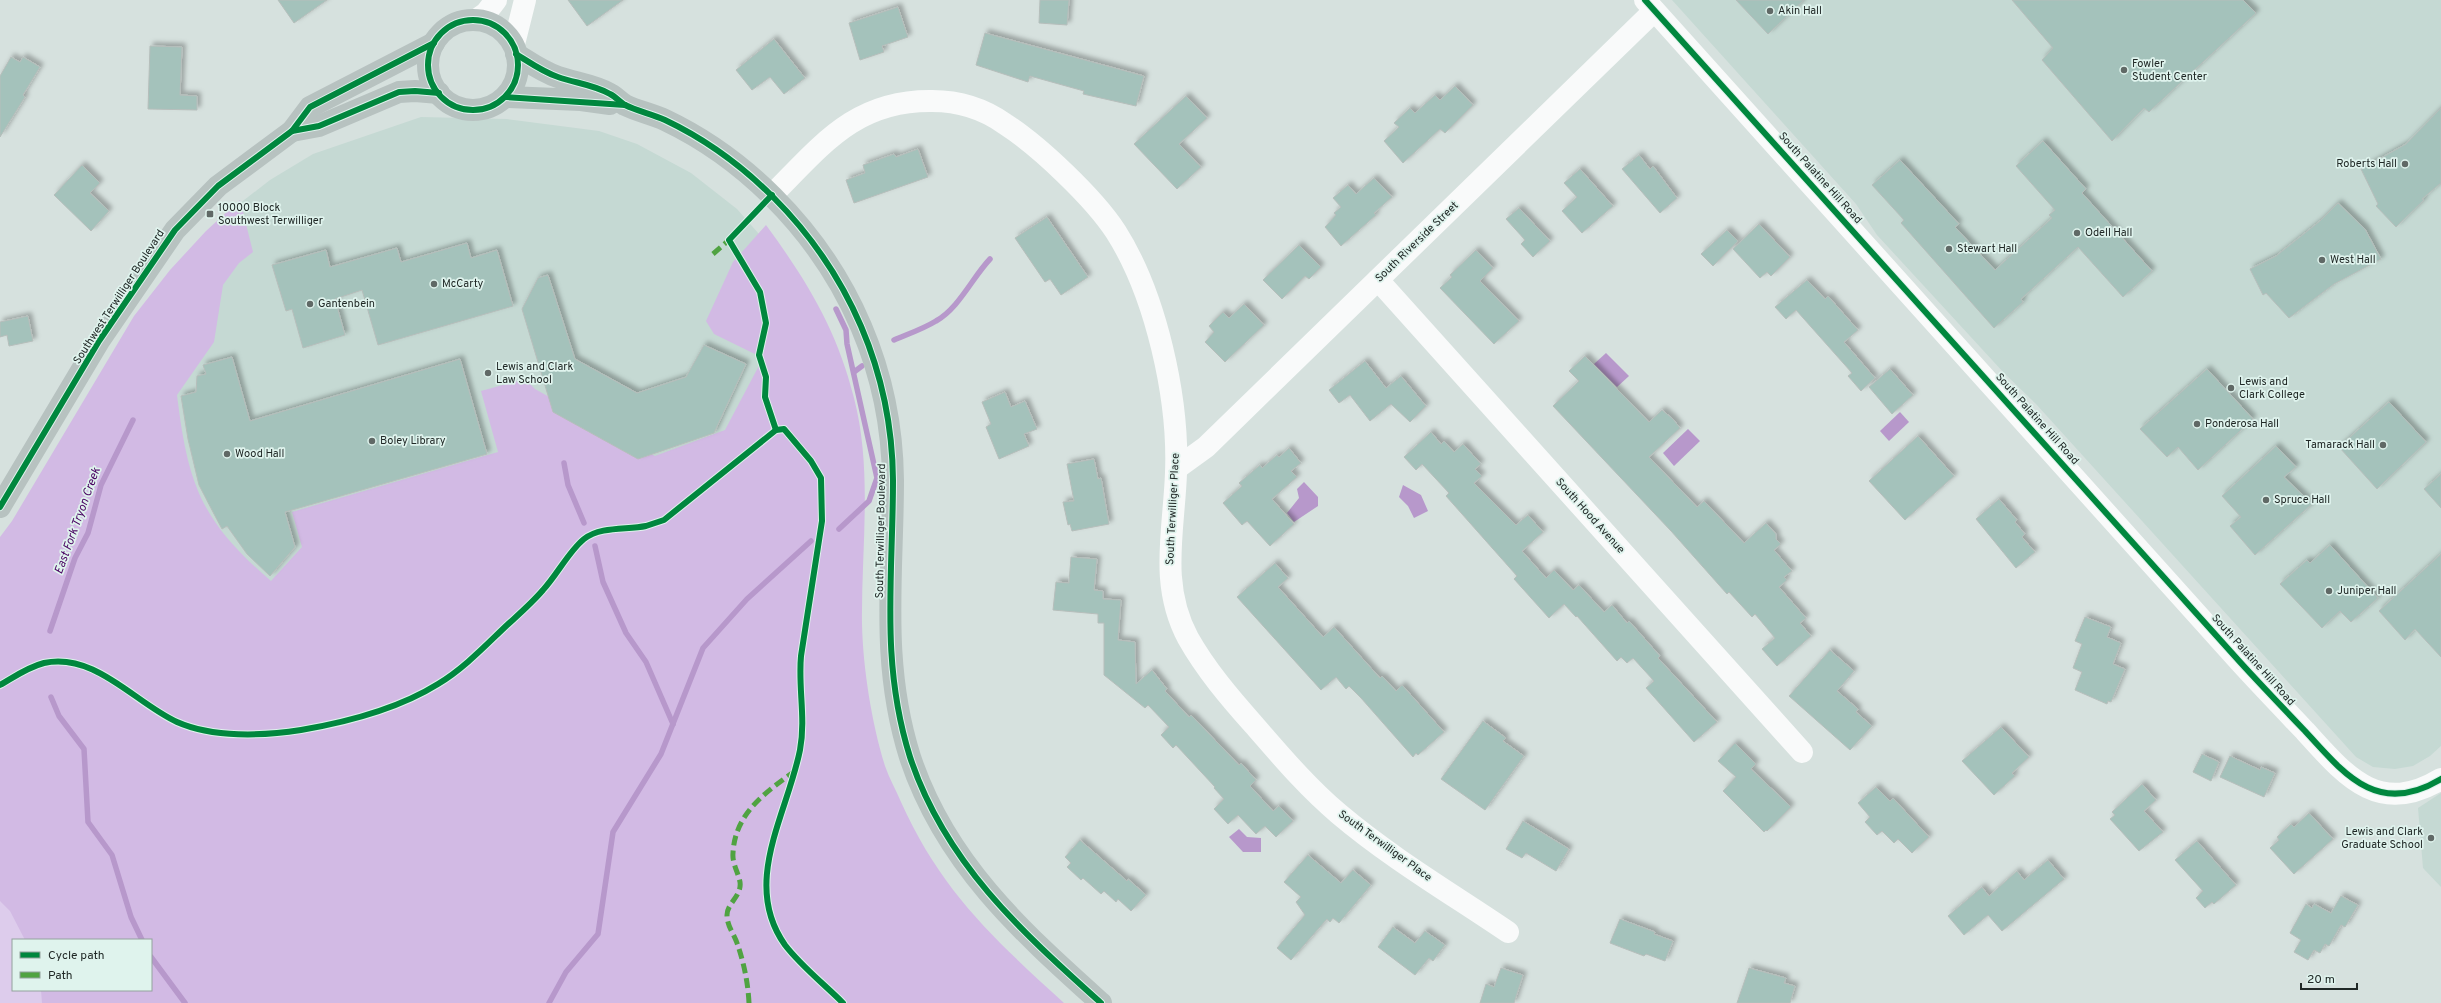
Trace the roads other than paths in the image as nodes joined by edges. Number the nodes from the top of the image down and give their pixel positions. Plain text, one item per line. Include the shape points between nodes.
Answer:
1 (496, 0) edge
2 (525, 0) edge
3 (1649, 6) edge
4 (476, 20) junction
5 (434, 43) junction
6 (515, 49) junction
7 (439, 93) junction
8 (506, 97) junction
9 (625, 105) junction
10 (292, 131) junction
11 (772, 195) junction
12 (1378, 280) junction
13 (1177, 468) junction
14 (0, 507) edge
15 (1802, 752) dead end
16 (2441, 779) edge
17 (1508, 932) dead end
18 (1101, 1003) edge

1 - 4 street via 486,13
2 - 6 street
3 - 12 street, South Riverside Street
3 - 16 street, South Palatine Hill Road via 2240,662 2339,768 2361,785 2398,795
4 - 5 main road, South Terwilliger Boulevard via 467,20 449,27
4 - 6 main road, South Terwilliger Boulevard via 495,26
5 - 7 main road, South Terwilliger Boulevard via 428,65 430,78
5 - 10 main road, South Terwilliger Boulevard via 310,107
6 - 8 main road via 518,66 516,77
6 - 9 main road, South Terwilliger Boulevard via 554,76 609,93
7 - 8 main road, South Terwilliger Boulevard via 453,105 475,110 486,108
7 - 10 main road via 399,92 319,126
8 - 9 main road, South Terwilliger Boulevard
9 - 11 main road, South Terwilliger Boulevard via 663,119 705,141 722,152
10 - 14 main road, Southwest Terwilliger Boulevard via 218,186 175,230 99,341
11 - 13 street, South Terwilliger Place via 842,128 858,117 886,106 915,101 954,103 979,109 1005,123 1029,141 1083,192 1115,230 1126,249 1150,304 1163,354
11 - 18 main road, South Terwilliger Boulevard via 797,222 838,278 867,338 878,372 892,447 889,609 892,681 911,758 947,838 984,890 1026,935
12 - 13 street, South Riverside Street via 1206,447
12 - 15 street, South Hood Avenue
13 - 17 street, South Terwilliger Place via 1170,583 1188,637 1210,672 1304,782 1336,811 1381,846

